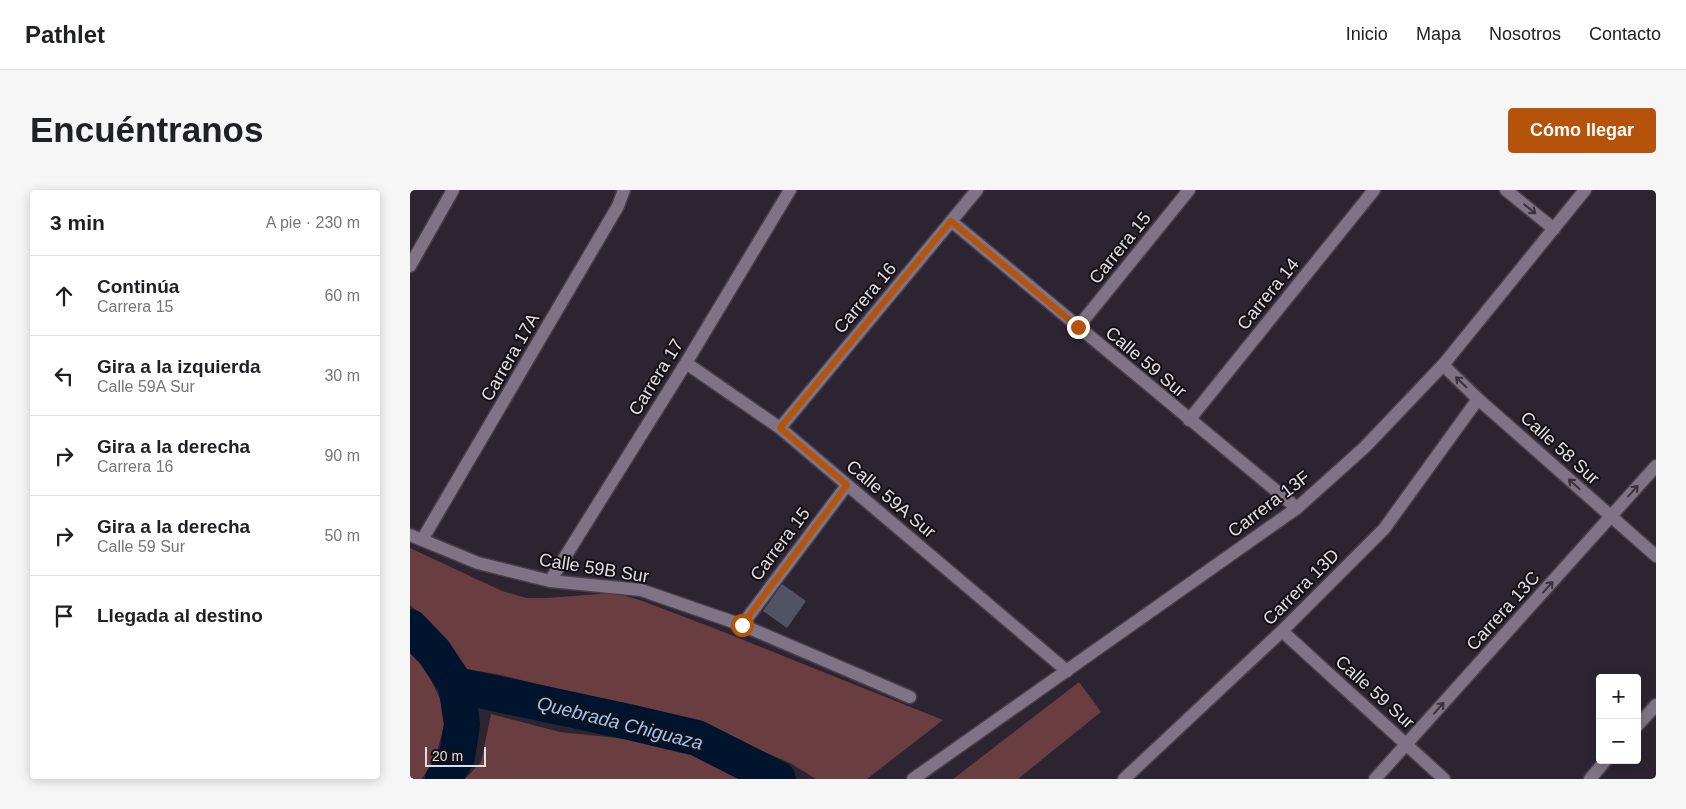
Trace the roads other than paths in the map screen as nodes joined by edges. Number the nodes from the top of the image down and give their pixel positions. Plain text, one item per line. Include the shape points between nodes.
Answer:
1 (453, 190) edge
2 (624, 190) edge
3 (790, 190) edge
4 (977, 190) edge
5 (1189, 190) edge
6 (1374, 190) edge
7 (1506, 190) edge
8 (1585, 190) edge
9 (951, 221) junction
10 (1554, 229) junction
11 (410, 266) edge
12 (1078, 327) junction
13 (686, 363) junction
14 (1443, 365) junction
15 (1478, 399) junction
16 (1189, 420) junction
17 (780, 428) junction
18 (1656, 466) edge
19 (847, 485) junction
20 (1297, 508) junction
21 (1610, 517) junction
22 (410, 535) edge
23 (422, 540) junction
24 (1656, 556) edge
25 (550, 581) junction
26 (742, 625) junction
27 (1282, 631) junction
28 (1067, 671) junction
29 (910, 697) dead end
30 (1656, 705) edge
31 (1641, 722) edge
32 (1407, 744) junction
33 (1603, 764) edge
34 (914, 779) edge
35 (1124, 779) edge
36 (1375, 779) edge
37 (1444, 779) edge
38 (1590, 779) edge

1 - 11 street
2 - 23 street, Carrera 17A via 618,206
3 - 13 street, Carrera 17
4 - 9 street, Carrera 16
5 - 12 street, Carrera 15
6 - 16 street, Carrera 14
7 -> 10 street
8 - 10 street, Carrera 13F
9 - 12 street, Calle 59 Sur
9 - 17 street, Carrera 16
10 - 14 street, Carrera 13F
12 - 16 street, Calle 59 Sur
13 - 17 street, Calle 59A Sur
13 - 25 street, Carrera 17
15 -> 14 street, Calle 58 Sur
14 - 20 street, Carrera 13F via 1366,447
21 -> 15 street, Calle 58 Sur
15 - 27 street, Carrera 13D via 1384,528
16 - 20 street, Calle 59 Sur
17 - 19 street, Calle 59A Sur
21 -> 18 street, Carrera 13C
19 - 26 street, Carrera 15
19 - 28 street, Calle 59A Sur
20 - 28 street, Carrera 13F
21 - 24 street, Calle 58 Sur
32 -> 21 street, Carrera 13C
22 - 23 street, Calle 59B Sur
23 - 25 street, Calle 59B Sur via 478,564
25 - 26 street, Calle 59B Sur via 641,590
26 - 29 street, Calle 59B Sur
27 - 32 street, Calle 59 Sur
27 - 35 street, Carrera 13D
28 - 34 street, Carrera 13F
30 - 31 street
32 - 36 street, Carrera 13C
32 - 37 street, Calle 59 Sur
33 - 38 street

